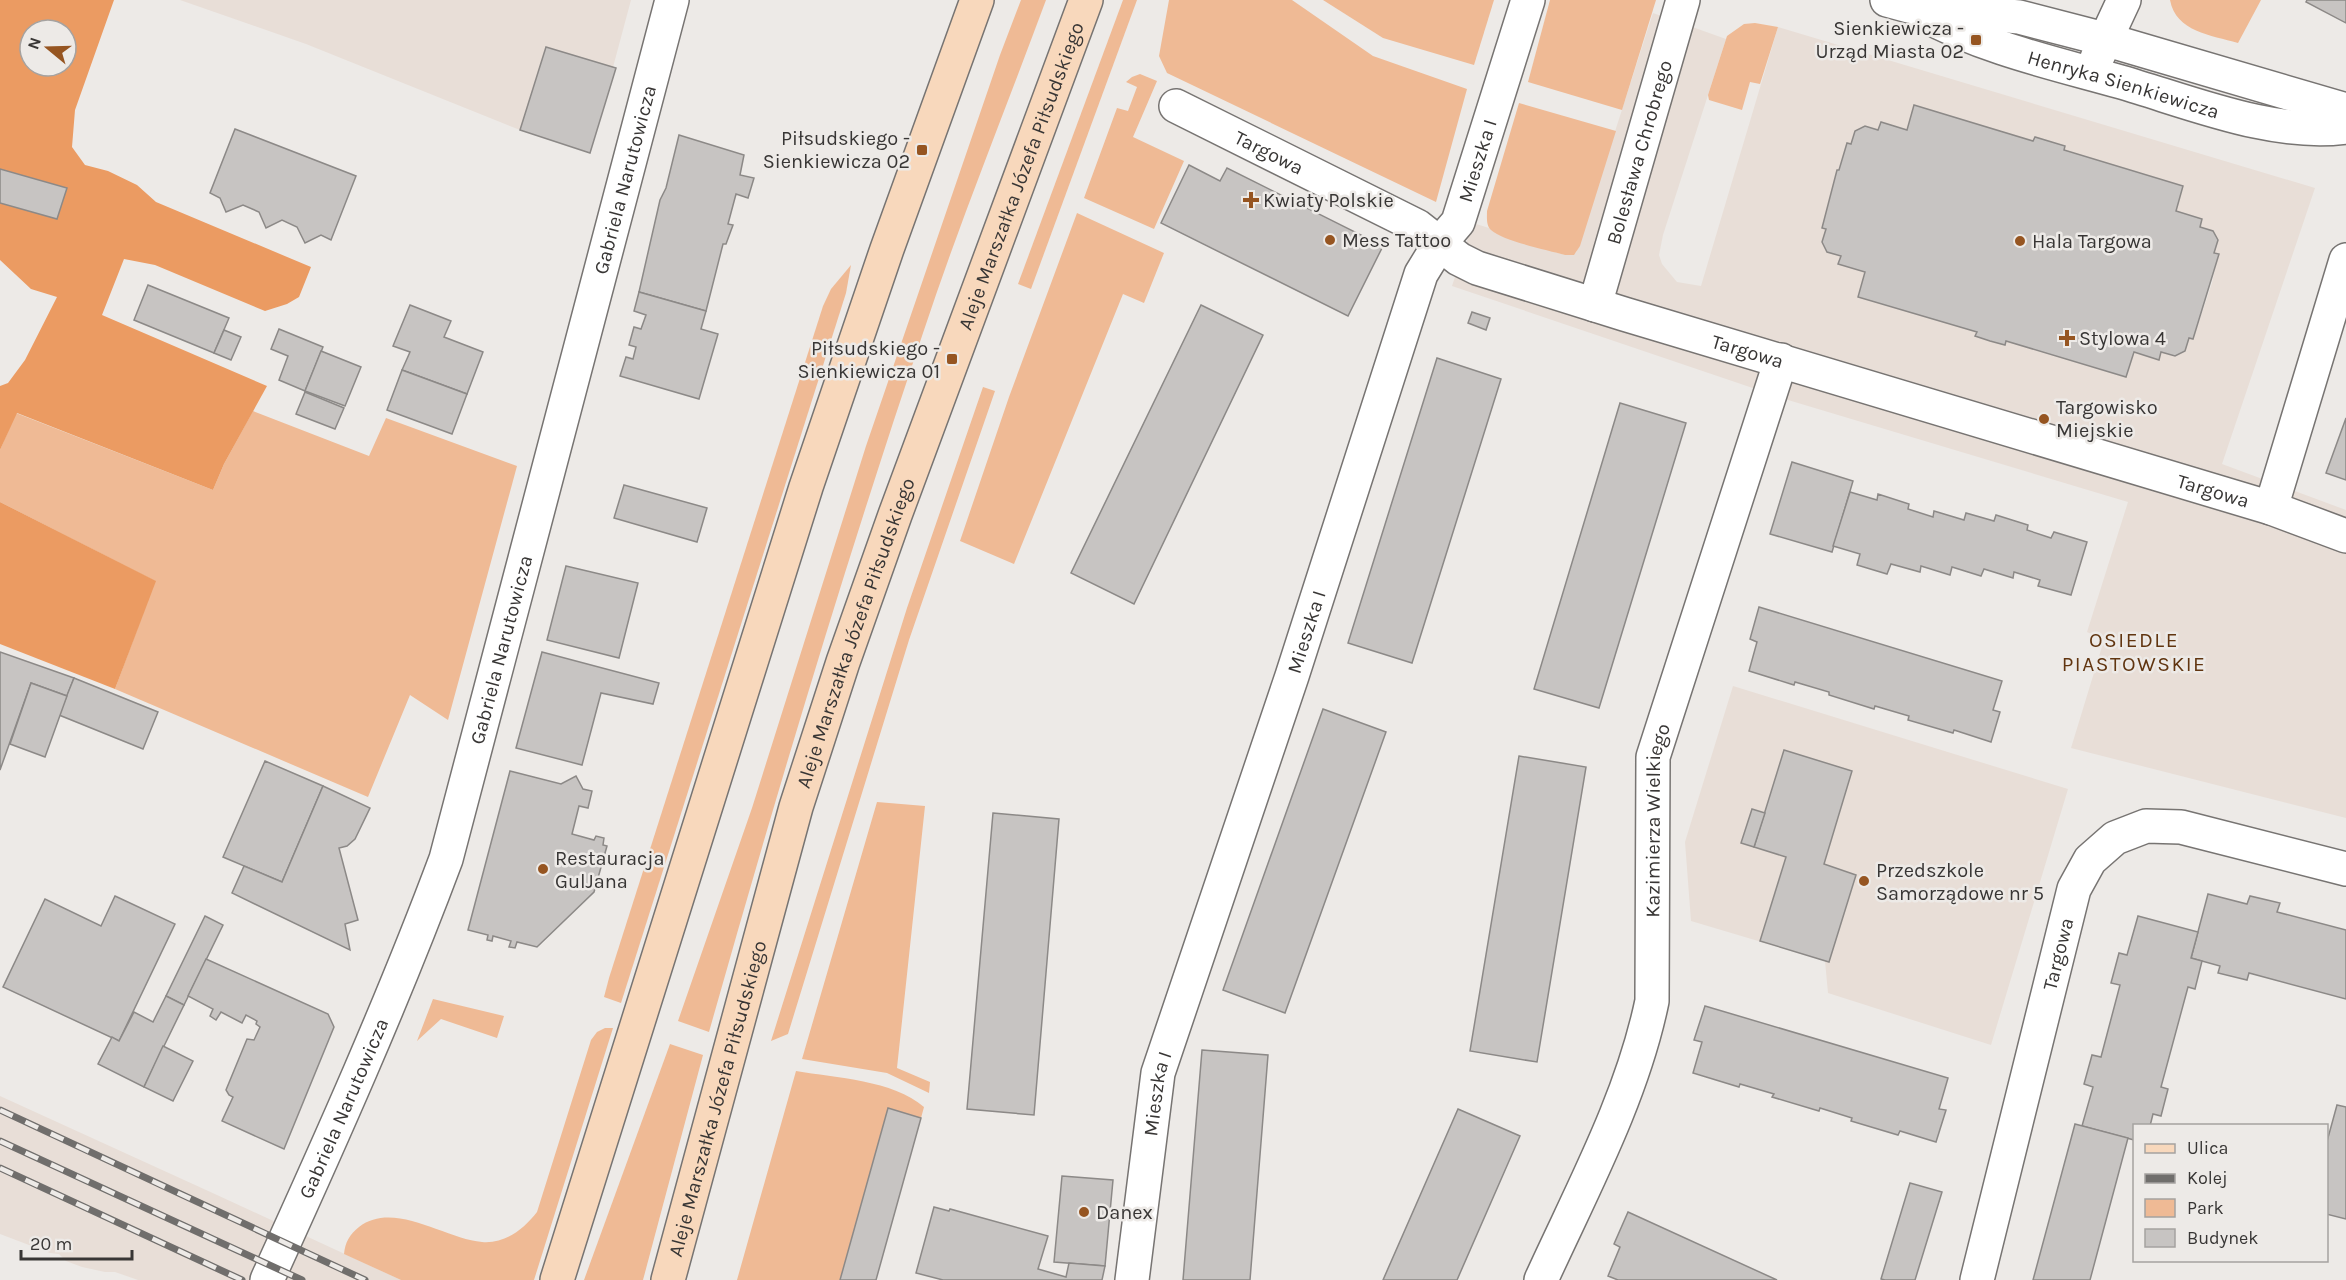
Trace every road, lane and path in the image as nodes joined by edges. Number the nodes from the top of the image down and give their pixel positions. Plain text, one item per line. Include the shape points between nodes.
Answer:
1 (672, 0) edge
2 (977, 0) edge
3 (1086, 0) edge
4 (1528, 0) edge
5 (1683, 0) edge
6 (2124, 0) edge
7 (1898, 3) edge
8 (2104, 39) junction
9 (2091, 74) junction
10 (1176, 106) dead end
11 (2346, 110) edge
12 (2346, 127) edge
13 (1440, 243) junction
14 (2346, 260) edge
15 (1595, 305) junction
16 (2337, 321) edge
17 (1781, 360) junction
18 (2271, 508) junction
19 (2346, 536) edge
20 (2346, 869) edge
21 (267, 1280) edge
22 (557, 1280) edge
23 (668, 1280) edge
24 (1132, 1280) edge
25 (1541, 1280) edge
26 (1977, 1280) edge

1 - 21 street, Gabriela Narutowicza via 446,859 390,1001
2 - 22 main road via 806,487
3 - 23 main road, Aleje Marszałka Józefa Piłsudskiego via 824,718 796,807
4 - 13 street, Mieszka I via 1458,222
5 - 15 street, Bolesława Chrobrego
6 - 8 street
7 - 8 street, Henryka Sienkiewicza via 2019,17
7 - 9 street, Henryka Sienkiewicza via 1976,40
8 - 9 street
8 - 11 street, Henryka Sienkiewicza
9 - 12 street, Henryka Sienkiewicza via 2285,128
10 - 13 street, Targowa via 1417,226
13 - 15 street, Targowa via 1468,264
13 - 24 street, Mieszka I via 1421,274 1158,1073
14 - 16 street
15 - 17 street, Targowa
16 - 18 street
17 - 18 street, Targowa
17 - 25 street, Kazimierza Wielkiego via 1653,757 1652,1000 1648,1018 1626,1091
18 - 19 street, Targowa
20 - 26 street, Targowa via 2181,827 2146,826 2115,838 2090,860 2074,889

